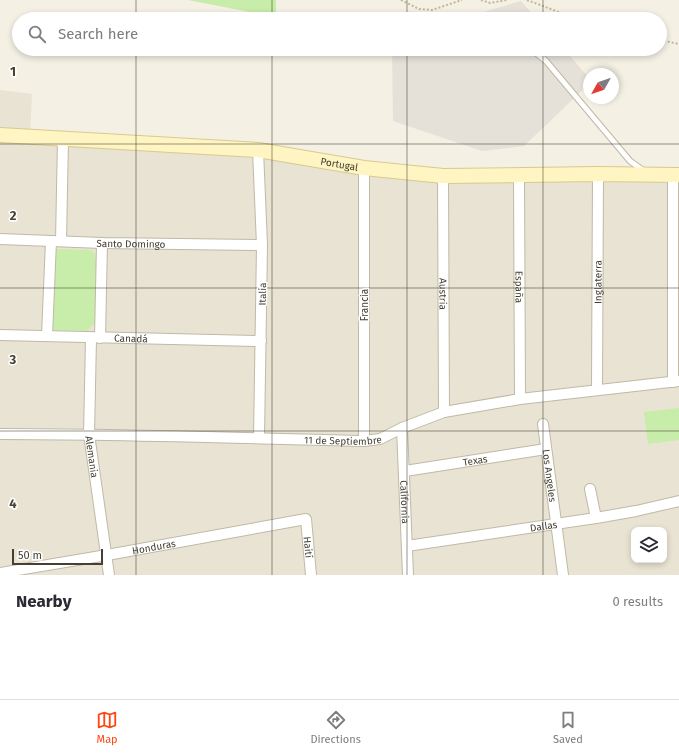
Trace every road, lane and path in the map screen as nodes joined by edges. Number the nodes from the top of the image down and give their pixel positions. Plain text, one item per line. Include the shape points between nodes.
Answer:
1 (401, 0) edge
2 (462, 0) edge
3 (481, 0) edge
4 (507, 0) edge
5 (527, 0) edge
6 (559, 12) edge
7 (667, 41) edge
8 (679, 44) edge
9 (540, 56) edge
10 (0, 135) edge
11 (63, 139) junction
12 (258, 150) junction
13 (364, 168) junction
14 (598, 174) junction
15 (519, 175) junction
16 (650, 175) junction
17 (676, 175) edge
18 (443, 176) junction
19 (0, 239) edge
20 (56, 241) junction
21 (102, 243) junction
22 (262, 245) junction
23 (676, 247) edge
24 (0, 335) edge
25 (47, 336) junction
26 (95, 338) junction
27 (261, 341) junction
28 (676, 382) edge
29 (596, 390) junction
30 (520, 399) junction
31 (444, 412) junction
32 (543, 424) dead end
33 (402, 428) junction
34 (0, 434) edge
35 (89, 434) junction
36 (259, 438) junction
37 (364, 441) junction
38 (546, 449) junction
39 (405, 471) junction
40 (590, 489) dead end
41 (679, 500) edge
42 (596, 518) junction
43 (306, 519) joint
44 (556, 524) junction
45 (407, 546) junction
46 (107, 555) junction
47 (0, 572) edge
48 (109, 575) edge
49 (311, 575) edge
50 (408, 575) edge
51 (563, 575) edge

1 - 2 path via 419,9 432,10
3 - 4 path via 490,3
5 - 6 path
7 - 8 path
9 - 16 lane via 630,162
10 - 11 main road, Portugal
11 - 12 main road, Portugal
11 - 20 street
12 - 13 main road, Portugal
12 - 22 street, Italia
13 - 18 main road, Portugal
13 - 37 street, Francia
14 - 15 main road, Portugal
14 - 16 main road, Portugal
14 - 29 street, Inglaterra
15 - 18 main road, Portugal
15 - 30 street, España
16 - 17 main road, Portugal
17 - 23 street
18 - 31 street, Austria
19 - 20 street, Santo Domingo
20 - 21 street, Santo Domingo
20 - 25 street
21 - 22 street, Santo Domingo
21 - 26 street, Alemania
22 - 27 street, Italia
23 - 28 street
24 - 25 street, Canadá
25 - 26 street, Canadá
26 - 27 street, Canadá
26 - 35 street, Alemania
27 - 36 street, Italia
28 - 29 street, 11 de Septiembre
29 - 30 street, 11 de Septiembre
30 - 31 street, 11 de Septiembre
31 - 33 street, 11 de Septiembre
32 - 38 street, Los Angeles
33 - 37 street, 11 de Septiembre via 380,439
33 - 39 street, California
34 - 35 street, 11 de Septiembre
35 - 36 street, 11 de Septiembre
35 - 46 street, Alemania
36 - 37 street, 11 de Septiembre
38 - 39 street, Texas
38 - 44 street, Los Angeles
39 - 45 street, California
40 - 42 street
41 - 42 street, Dallas
42 - 44 street, Dallas
43 - 46 street, Honduras
43 - 49 street, Haití
44 - 45 street, Dallas
44 - 51 street, Los Angeles
45 - 50 street, California
46 - 47 street, Honduras
46 - 48 street, Alemania

